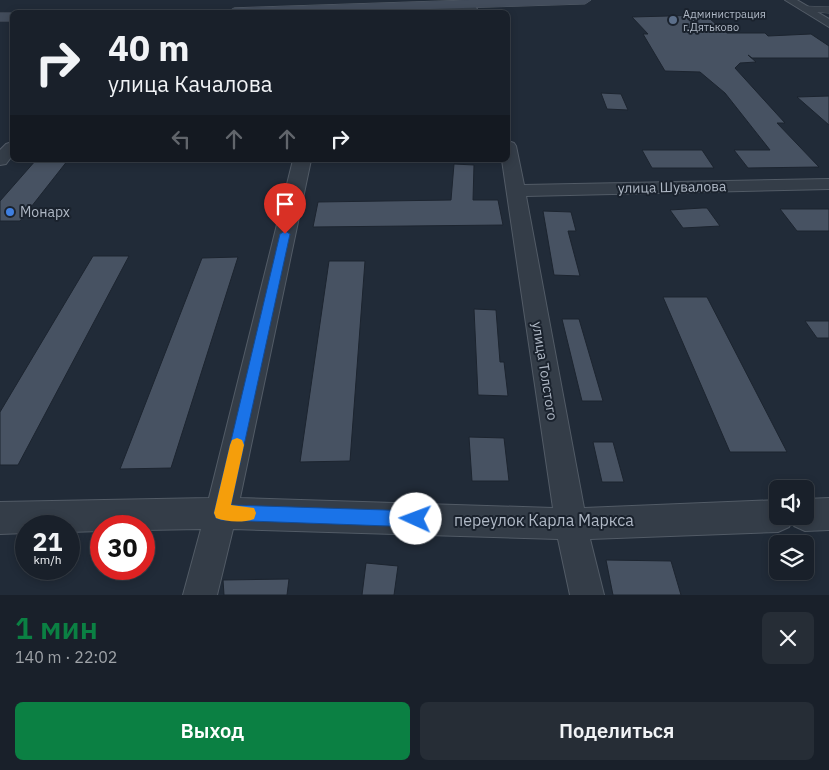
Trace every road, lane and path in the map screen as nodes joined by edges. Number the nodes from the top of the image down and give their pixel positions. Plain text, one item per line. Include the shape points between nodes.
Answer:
1 (585, 0) edge
2 (790, 0) edge
3 (415, 7) junction
4 (804, 8) junction
5 (356, 10) edge
6 (472, 10) edge
7 (829, 10) edge
8 (829, 24) edge
9 (10, 149) edge
10 (510, 157) edge
11 (0, 160) edge
12 (302, 162) edge
13 (829, 184) edge
14 (516, 191) junction
15 (221, 513) junction
16 (829, 514) edge
17 (814, 515) edge
18 (769, 516) edge
19 (0, 518) edge
20 (571, 524) junction
21 (200, 595) edge
22 (587, 595) edge

1 - 3 main road
2 - 4 street
3 - 5 main road
3 - 6 street
4 - 7 street
4 - 8 street
9 - 11 street
10 - 14 street, улица Толстого
12 - 15 street
13 - 14 street, улица Шувалова
14 - 20 street, улица Толстого
15 - 19 street, переулок Карла Маркса
15 - 20 street, переулок Карла Маркса
15 - 21 street
16 - 17 street
18 - 20 street, переулок Карла Маркса
20 - 22 street, улица Толстого

